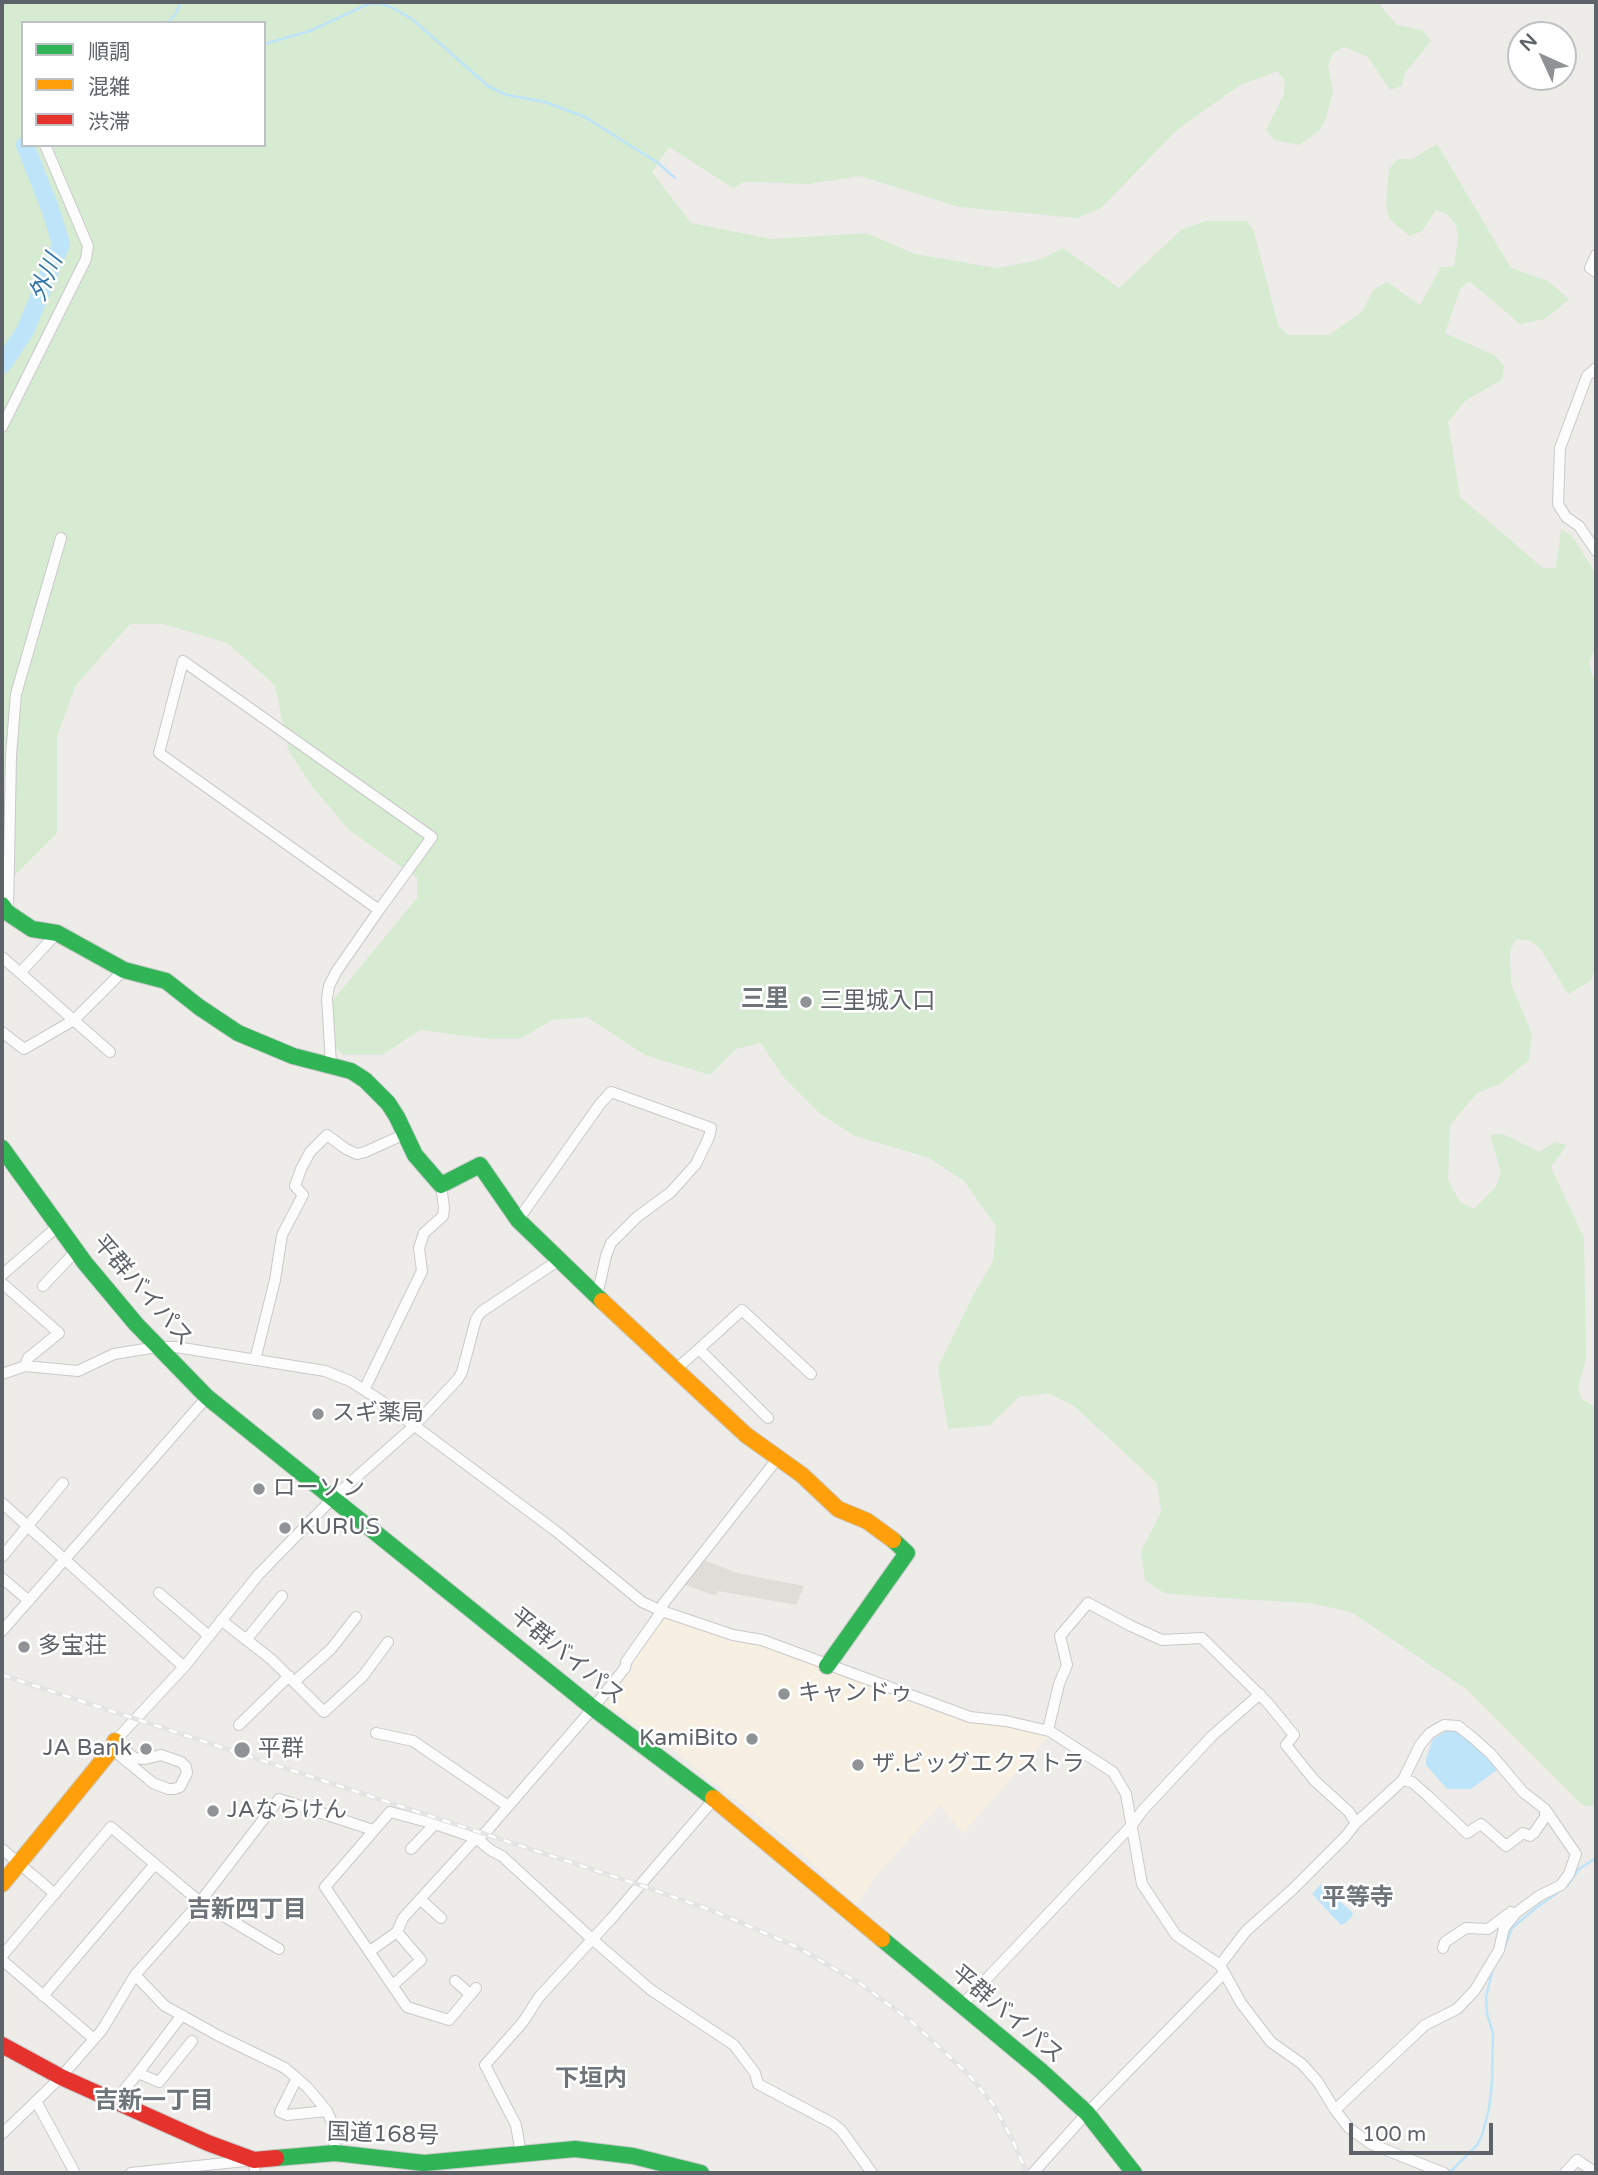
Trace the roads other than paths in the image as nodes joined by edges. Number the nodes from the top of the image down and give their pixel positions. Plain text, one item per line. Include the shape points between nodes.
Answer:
1 (46, 147) edge
2 (1596, 255) edge
3 (1596, 272) edge
4 (1596, 368) edge
5 (2, 427) edge
6 (61, 538) dead end
7 (1596, 551) edge
8 (5, 909) edge
9 (379, 910) junction
10 (57, 933) junction
11 (2, 957) edge
12 (124, 970) junction
13 (20, 973) junction
14 (75, 1020) junction
15 (2, 1032) edge
16 (110, 1052) dead end
17 (331, 1064) junction
18 (405, 1133) junction
19 (2, 1148) edge
20 (441, 1185) junction
21 (518, 1220) junction
22 (58, 1226) junction
23 (76, 1251) junction
24 (559, 1260) junction
25 (3, 1284) edge
26 (44, 1286) dead end
27 (597, 1296) junction
28 (157, 1347) junction
29 (699, 1349) junction
30 (255, 1360) junction
31 (24, 1366) junction
32 (676, 1369) junction
33 (2, 1374) edge
34 (811, 1374) dead end
35 (364, 1390) junction
36 (206, 1396) junction
37 (768, 1418) dead end
38 (414, 1426) junction
39 (778, 1458) junction
40 (63, 1483) dead end
41 (334, 1497) junction
42 (2, 1503) edge
43 (28, 1526) junction
44 (2, 1557) edge
45 (66, 1559) junction
46 (2, 1578) edge
47 (159, 1593) dead end
48 (282, 1596) dead end
49 (29, 1601) junction
50 (662, 1611) junction
51 (356, 1616) dead end
52 (221, 1620) junction
53 (2, 1631) edge
54 (209, 1636) junction
55 (246, 1640) junction
56 (388, 1642) dead end
57 (827, 1666) junction
58 (184, 1667) junction
59 (291, 1679) junction
60 (1260, 1694) junction
61 (593, 1708) junction
62 (239, 1725) dead end
63 (1049, 1731) junction
64 (376, 1733) dead end
65 (114, 1745) junction
66 (1403, 1780) junction
67 (714, 1799) junction
68 (508, 1806) junction
69 (1545, 1810) junction
70 (1356, 1823) junction
71 (435, 1824) junction
72 (1132, 1825) junction
73 (373, 1830) junction
74 (476, 1838) junction
75 (2, 1849) edge
76 (411, 1849) dead end
77 (19, 1864) junction
78 (155, 1864) junction
79 (2, 1884) edge
80 (55, 1894) junction
81 (420, 1899) junction
82 (200, 1902) junction
83 (1511, 1912) dead end
84 (441, 1918) dead end
85 (397, 1932) junction
86 (592, 1939) junction
87 (1443, 1948) dead end
88 (279, 1949) dead end
89 (370, 1951) junction
90 (2, 1958) edge
91 (1222, 1969) junction
92 (135, 1975) junction
93 (455, 1982) dead end
94 (393, 1985) junction
95 (43, 1996) junction
96 (961, 2006) junction
97 (181, 2015) junction
98 (94, 2039) junction
99 (192, 2041) dead end
100 (2, 2045) edge
101 (138, 2073) junction
102 (61, 2077) junction
103 (297, 2078) junction
104 (36, 2101) junction
105 (115, 2101) junction
106 (1335, 2110) junction
107 (327, 2111) junction
108 (1087, 2113) junction
109 (2, 2134) edge
110 (335, 2153) junction
111 (521, 2154) junction
112 (254, 2167) edge
113 (1440, 2172) edge
114 (75, 2173) edge
115 (131, 2173) edge
116 (699, 2173) edge
117 (872, 2173) edge
118 (1033, 2173) edge
119 (1133, 2173) edge
120 (1565, 2173) edge
121 (1596, 2173) edge

1 - 5 street via 88,246 86,259
2 - 3 street via 1590,268
4 - 7 street via 1587,376 1560,448 1558,504
6 - 8 street via 16,694
8 - 10 main road via 32,929
9 - 9 street via 159,753 183,661 432,837
9 - 17 street via 329,986
10 - 12 main road
10 - 13 street
11 - 13 street
12 - 14 street
12 - 17 main road via 166,981 238,1033 262,1044
13 - 14 street
14 - 15 street via 24,1049
14 - 16 street
17 - 18 main road via 365,1080 388,1103
18 - 20 main road via 415,1155
18 - 30 street via 356,1154 327,1135 310,1152 295,1186 303,1195 282,1235
19 - 22 main road, 平群バイパス
20 - 21 main road via 480,1165
20 - 35 street via 443,1216 424,1233 419,1248 422,1271
21 - 24 main road
21 - 27 street via 611,1092 711,1128 696,1164 611,1243
22 - 23 main road, 平群バイパス
22 - 25 street
23 - 26 street
23 - 28 main road, 平群バイパス
24 - 27 main road
24 - 38 street via 481,1312 463,1372
25 - 31 street via 59,1333
27 - 32 main road
28 - 30 street
28 - 31 street via 114,1354 78,1371
28 - 36 main road, 平群バイパス
29 - 32 street
29 - 34 street via 742,1310
29 - 37 street
30 - 35 street via 326,1371
31 - 33 street
32 - 39 main road
35 - 38 street
36 - 41 main road, 平群バイパス
36 - 45 street
38 - 41 street
38 - 50 street via 642,1602
39 - 50 street
39 - 57 main road via 838,1509 867,1521 907,1553
40 - 43 street
41 - 52 street
41 - 61 main road, 平群バイパス
42 - 43 street
43 - 44 street
43 - 45 street
45 - 49 street
45 - 58 street
46 - 49 street
47 - 54 street
48 - 55 street
49 - 53 street
50 - 57 street via 762,1640
50 - 61 street
51 - 59 street via 331,1649
52 - 54 street
52 - 55 street
54 - 58 street
55 - 59 street
56 - 59 street via 363,1676 324,1712
57 - 63 street via 970,1717
58 - 65 street
59 - 62 street
60 - 63 street via 1202,1638 1162,1640 1088,1603 1060,1636 1067,1665
60 - 70 street via 1294,1735 1286,1745
60 - 72 street via 1212,1736
61 - 67 main road, 平群バイパス
61 - 68 street
63 - 72 street via 1113,1772 1126,1794
64 - 68 street via 413,1741
65 - 65 street via 134,1758 161,1755 181,1762 186,1767 185,1780 174,1789 153,1783
65 - 77 main road
66 - 69 street via 1468,1833 1481,1824 1506,1846 1523,1833 1534,1833
66 - 69 street via 1430,1733 1458,1726
66 - 70 street
67 - 86 street
67 - 96 main road, 平群バイパス
68 - 74 street
69 - 106 street via 1576,1854 1569,1874 1561,1885 1516,1913 1504,1928 1499,1950 1475,1990 1457,2009 1425,2025
70 - 91 street via 1247,1931
71 - 73 street via 390,1812
71 - 74 street
71 - 76 street
72 - 91 street via 1142,1884 1177,1935
72 - 96 street
73 - 82 street via 279,1799
73 - 89 street via 325,1887
74 - 81 street
74 - 86 street
75 - 77 street
77 - 79 main road
77 - 80 street
78 - 80 street via 111,1827
78 - 82 street
78 - 95 street
80 - 90 street
81 - 84 street
81 - 85 street
82 - 88 street
82 - 92 street
83 - 87 street via 1488,1929 1466,1928
85 - 89 street
85 - 94 street via 421,1960
86 - 111 street via 485,2065 516,2125
86 - 117 street via 651,1990 734,2045 758,2084 841,2130
89 - 94 street
90 - 95 street
91 - 106 street via 1271,2042 1302,2064
91 - 108 street
92 - 97 street via 165,2006
92 - 98 street
93 - 94 street via 473,1991 449,2020 407,2007
95 - 98 street
96 - 108 main road, 平群バイパス
97 - 101 street
97 - 103 street
98 - 102 street
99 - 101 street via 159,2082
100 - 102 main road, 国道168号
101 - 105 street
102 - 104 street
102 - 105 main road, 国道168号
103 - 107 street
103 - 107 street via 279,2112
104 - 109 street
104 - 114 street
105 - 112 main road, 国道168号
106 - 113 street via 1371,2144
107 - 110 street via 334,2127
108 - 118 street
108 - 119 main road, 平群バイパス
110 - 111 main road, 国道168号 via 424,2163
110 - 112 main road, 国道168号
111 - 116 main road, 国道168号 via 575,2149 633,2156
112 - 115 street
120 - 121 street via 1577,2160

